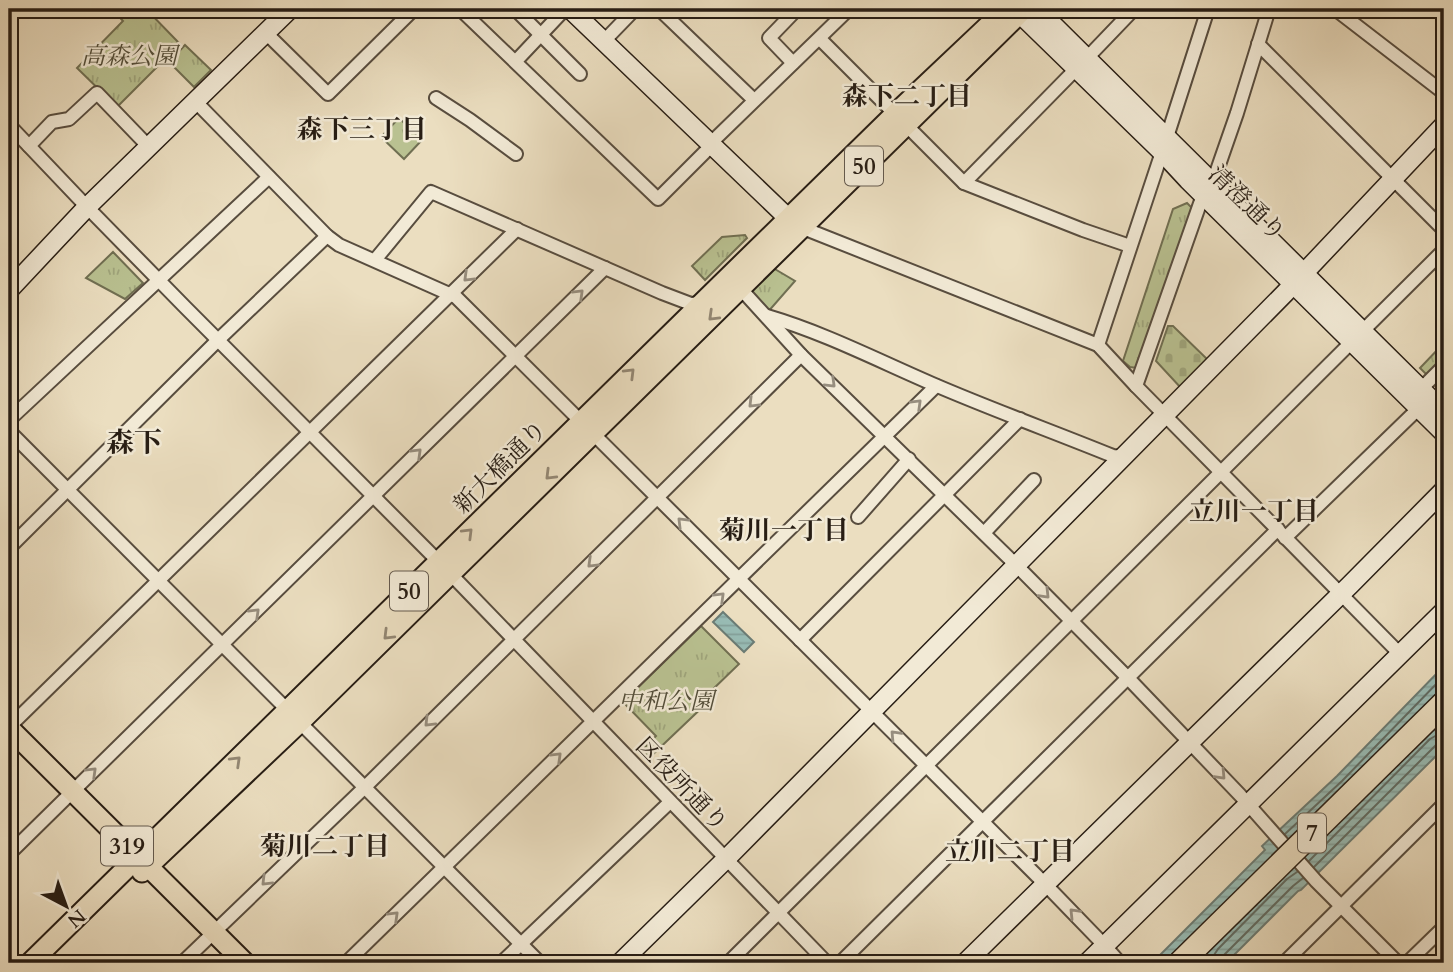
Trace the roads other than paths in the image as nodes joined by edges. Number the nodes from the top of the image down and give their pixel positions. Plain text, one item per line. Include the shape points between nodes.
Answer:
1 (290, 9) edge
2 (414, 9) edge
3 (460, 9) edge
4 (515, 9) edge
5 (565, 9) edge
6 (570, 9) edge
7 (635, 9) edge
8 (659, 9) edge
9 (797, 9) edge
10 (849, 9) edge
11 (1134, 9) edge
12 (1208, 9) edge
13 (1269, 9) edge
14 (1335, 9) edge
15 (1020, 10) edge
16 (266, 33) junction
17 (540, 35) junction
18 (820, 38) junction
19 (604, 41) junction
20 (1258, 44) junction
21 (516, 61) junction
22 (793, 63) junction
23 (1082, 63) junction
24 (580, 74) dead end
25 (1444, 93) edge
26 (436, 98) dead end
27 (754, 100) junction
28 (195, 101) junction
29 (900, 119) junction
30 (9, 125) edge
31 (1444, 125) edge
32 (711, 144) junction
33 (1164, 144) junction
34 (29, 146) junction
35 (149, 147) junction
36 (516, 154) dead end
37 (269, 177) junction
38 (1394, 179) junction
39 (964, 183) junction
40 (1208, 189) junction
41 (87, 208) junction
42 (796, 223) junction
43 (517, 229) junction
44 (1444, 230) edge
45 (327, 236) junction
46 (1130, 246) junction
47 (1444, 250) edge
48 (375, 260) junction
49 (606, 268) junction
50 (1299, 278) junction
51 (159, 280) junction
52 (741, 289) junction
53 (9, 290) edge
54 (450, 295) junction
55 (702, 303) junction
56 (767, 316) junction
57 (1357, 336) junction
58 (218, 340) junction
59 (1098, 345) junction
60 (801, 355) junction
61 (516, 356) junction
62 (1444, 366) edge
63 (936, 386) junction
64 (1136, 386) junction
65 (1420, 398) junction
66 (1444, 412) edge
67 (1165, 415) junction
68 (1020, 419) junction
69 (9, 420) edge
70 (587, 427) junction
71 (9, 431) edge
72 (309, 433) junction
73 (1444, 433) edge
74 (886, 435) junction
75 (1122, 457) junction
76 (909, 459) junction
77 (1222, 472) junction
78 (1034, 480) dead end
79 (68, 489) junction
80 (1444, 490) edge
81 (945, 495) junction
82 (373, 496) junction
83 (658, 498) junction
84 (858, 517) dead end
85 (984, 533) junction
86 (1281, 533) junction
87 (9, 548) edge
88 (1016, 565) junction
89 (444, 568) junction
90 (738, 579) junction
91 (159, 580) junction
92 (1341, 594) junction
93 (1444, 611) edge
94 (1072, 622) junction
95 (513, 639) junction
96 (800, 640) junction
97 (222, 645) junction
98 (1400, 654) junction
99 (1128, 678) junction
100 (1444, 703) edge
101 (872, 711) junction
102 (294, 716) junction
103 (592, 722) junction
104 (1444, 724) edge
105 (9, 728) edge
106 (1191, 742) junction
107 (927, 766) junction
108 (365, 787) junction
109 (73, 792) junction
110 (670, 802) junction
111 (1248, 804) junction
112 (1444, 804) edge
113 (983, 821) junction
114 (9, 854) edge
115 (726, 859) junction
116 (143, 862) junction
117 (444, 867) junction
118 (1045, 884) junction
119 (1341, 906) junction
120 (778, 914) junction
121 (1444, 927) edge
122 (214, 933) junction
123 (521, 944) junction
124 (1105, 946) junction
125 (30, 963) edge
126 (49, 963) edge
127 (182, 963) edge
128 (245, 963) edge
129 (346, 963) edge
130 (501, 963) edge
131 (540, 963) edge
132 (620, 963) edge
133 (728, 963) edge
134 (827, 963) edge
135 (840, 963) edge
136 (965, 963) edge
137 (1087, 963) edge
138 (1119, 963) edge
139 (1181, 963) edge
140 (1202, 963) edge
141 (1284, 963) edge
142 (1398, 963) edge
143 (1407, 963) edge

1 - 16 street
2 - 16 street via 328,94
3 - 21 street
4 - 17 street
5 - 17 street
6 - 19 street
7 - 19 street
8 - 27 street
9 - 22 street via 769,38
10 - 18 street
11 - 23 street
12 - 33 street
13 - 20 street
14 - 25 street
15 - 23 street, 清澄通り
15 - 29 main road, 新大橋通り / 50
16 - 28 street
17 - 21 street
17 - 24 street
18 - 22 street
18 - 29 street
19 - 32 street
20 - 38 street
20 - 40 street
21 - 32 street via 658,199
22 - 27 street
23 - 33 street, 清澄通り
23 - 39 street
26 - 36 street
27 - 32 street
28 - 35 street
28 - 37 street
29 - 39 street
29 - 42 main road, 新大橋通り / 50
30 - 34 street, 区役所通り
31 - 38 street
32 - 42 street
33 - 40 street, 清澄通り
33 - 46 street
34 - 35 street via 52,122 69,119 97,93
34 - 41 street, 区役所通り
35 - 41 street
37 - 45 street
37 - 51 street
38 - 44 street
38 - 50 street
39 - 46 street
40 - 50 street, 清澄通り
40 - 64 street
41 - 51 street, 区役所通り
41 - 53 street
42 - 52 main road, 新大橋通り / 50
42 - 55 main road, 新大橋通り / 50
42 - 59 street
43 - 48 street via 431,192
43 - 49 street
43 -> 54 street
45 - 48 street
45 - 58 street
46 - 59 street
47 - 57 street
48 - 54 street
49 - 55 street via 691,304
61 -> 49 street
50 - 57 street, 清澄通り
50 - 67 street
51 - 58 street, 区役所通り
51 - 69 street
52 - 56 street
52 -> 70 main road, 新大橋通り / 50
54 - 61 street
54 - 72 street
70 -> 55 main road, 新大橋通り / 50
56 - 60 street
56 - 63 street
57 - 65 street, 清澄通り
57 - 77 street
58 - 72 street, 区役所通り
58 - 79 street
59 - 64 street
60 -> 74 street
60 -> 83 street
61 - 70 street
82 -> 61 street
62 - 65 street
63 - 68 street
74 -> 63 street
64 - 67 street
65 - 66 street, 清澄通り
65 - 73 street, 清澄通り
65 - 86 street
67 - 75 street
67 - 77 street
68 - 75 street
68 - 81 street
70 - 83 street
70 - 89 main road, 新大橋通り / 50
71 - 79 street
72 - 82 street, 区役所通り
72 - 91 street
74 - 76 street
74 - 90 street
75 - 88 street
76 - 81 street
76 - 84 street
77 - 86 street
77 - 94 street
78 - 85 street
79 - 87 street
79 - 91 street
80 - 92 street
81 - 85 street
81 - 96 street
82 - 89 street, 区役所通り
97 -> 82 street
90 -> 83 street
83 -> 95 street
85 - 88 street
86 - 92 street
86 - 99 street
88 -> 94 street
88 - 101 street
89 - 95 street, 区役所通り
89 - 102 main road, 新大橋通り / 50
90 - 96 street
103 -> 90 street
91 - 97 street
91 - 105 street
92 - 98 street
92 - 106 street
93 - 98 street
94 - 99 street
94 - 107 street
95 - 103 street, 区役所通り
95 -> 108 street
96 - 101 street
97 - 102 street
109 -> 97 street
98 - 111 street
99 - 106 street
99 - 113 street
100 - 139 highway, 7, bridge
107 -> 101 street
101 - 115 street
102 - 108 street
102 - 116 main road, 新大橋通り / 50
103 - 110 street, 区役所通り
117 -> 103 street
104 - 140 highway, 7
105 - 109 main road, 319
106 -> 111 street
106 - 118 street
107 - 113 street
107 - 120 street
108 - 117 street
108 -> 122 street
109 - 114 street
109 - 116 main road, 319
110 - 115 street, 区役所通り
110 - 123 street
111 - 119 street
111 - 124 street
112 - 119 street
113 - 118 street
113 - 135 street
115 - 120 street, 区役所通り
115 - 132 street
116 - 122 main road, 319
116 - 125 main road, 新大橋通り / 50
116 - 126 main road, 新大橋通り / 50
117 - 123 street
129 -> 117 street
124 -> 118 street
118 - 136 street
119 - 141 street
119 - 142 street
120 - 133 street
120 - 134 street, 区役所通り
121 - 143 street
122 - 127 street
122 - 128 main road, 319
123 - 130 street
123 - 131 street
124 - 137 street
124 - 138 street

